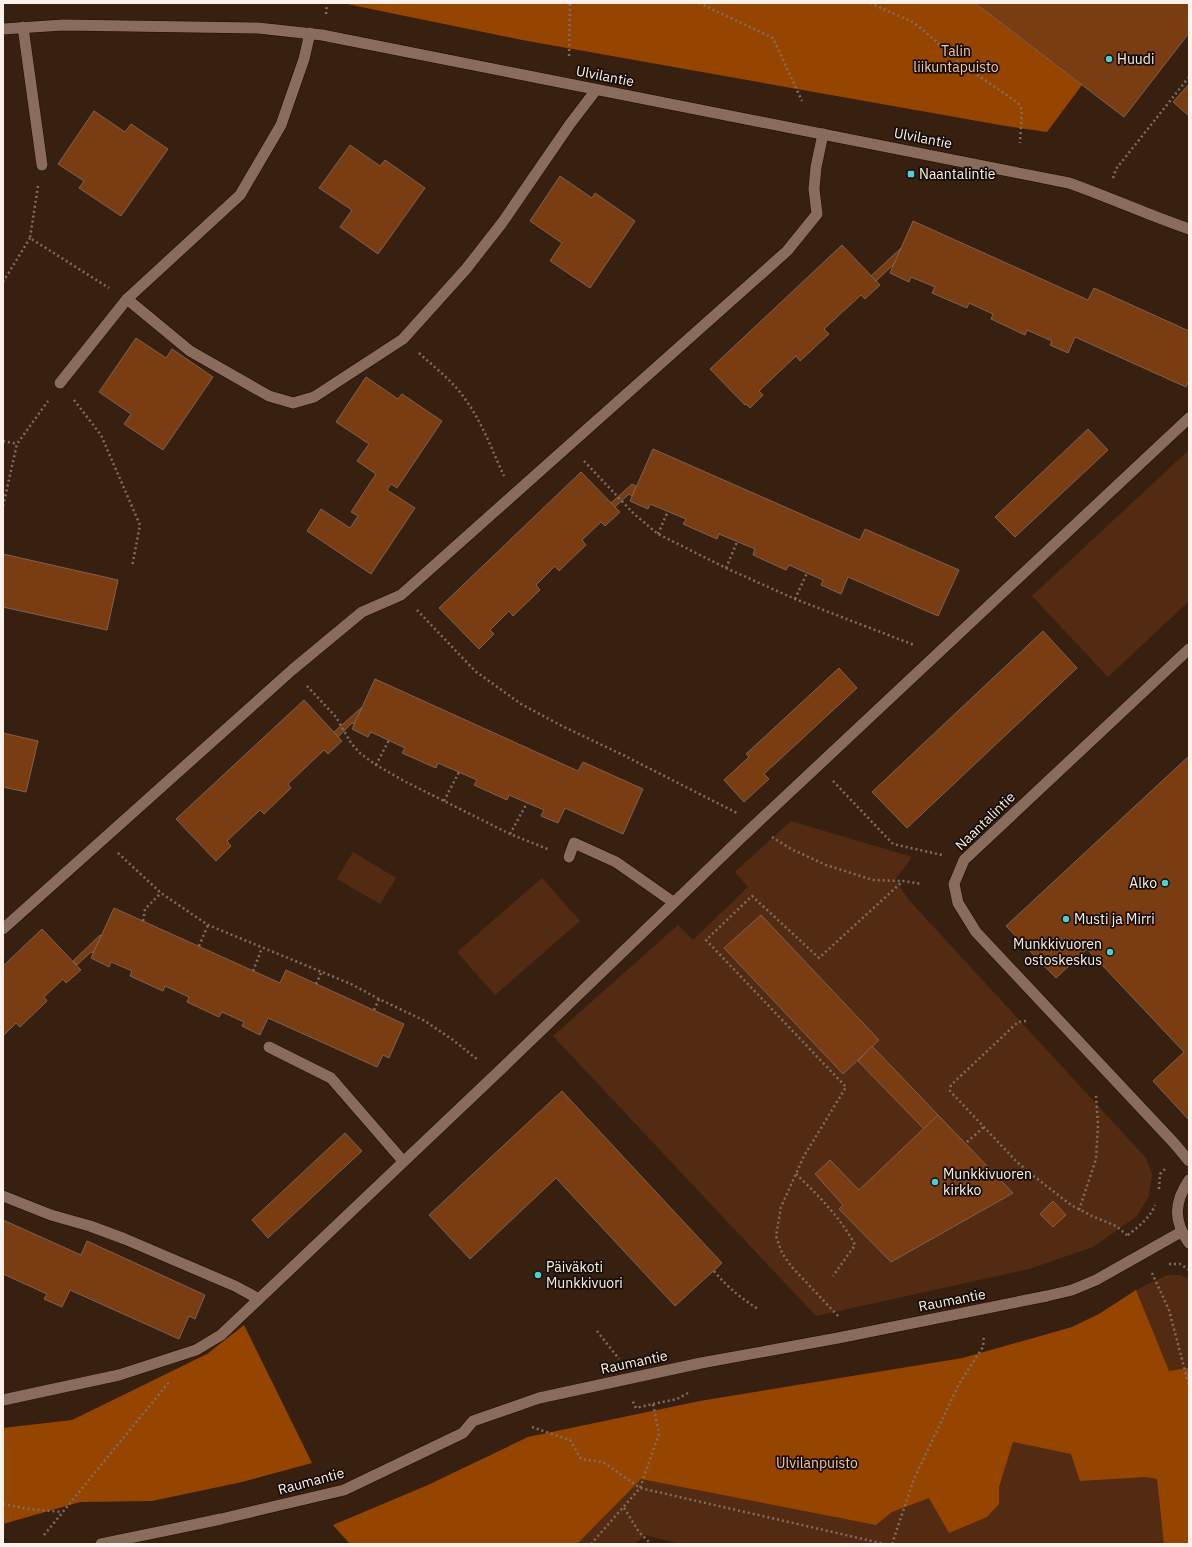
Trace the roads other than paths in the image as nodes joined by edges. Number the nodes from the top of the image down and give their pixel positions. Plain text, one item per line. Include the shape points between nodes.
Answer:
1 (23, 27) junction
2 (3, 29) edge
3 (310, 33) junction
4 (596, 90) junction
5 (823, 134) junction
6 (42, 165) road end
7 (1189, 229) edge
8 (127, 299) junction
9 (60, 383) road end
10 (1189, 418) edge
11 (1189, 649) edge
12 (569, 857) road end
13 (673, 902) junction
14 (3, 929) edge
15 (269, 1047) dead end
16 (403, 1161) junction
17 (1189, 1161) edge
18 (1189, 1180) edge
19 (3, 1196) edge
20 (1181, 1232) junction
21 (1189, 1243) edge
22 (259, 1299) junction
23 (3, 1400) edge
24 (101, 1544) edge

1 - 2 street, Ulvilantie
1 - 3 street, Ulvilantie via 63,25 258,28
1 - 6 street
3 - 4 street, Ulvilantie
3 - 8 street via 304,59 281,125 240,195
4 - 5 street, Ulvilantie
4 - 8 street via 502,223 466,269 404,339 314,397 293,403 269,396 190,351
5 - 7 street, Ulvilantie via 1062,181
5 - 14 street via 814,189 817,214 786,252 402,594 362,612 292,670
8 - 9 street
10 - 13 street
11 - 17 street, Naantalintie via 964,860 954,884 958,903 976,932
12 - 13 street via 574,843 616,862
13 - 16 street
15 - 16 street via 331,1078
16 - 22 street
18 - 20 street via 1183,1189 1177,1210
19 - 22 street via 125,1239
20 - 21 street
20 - 24 street, Raumantie via 1096,1280 1072,1290 701,1363 539,1398 473,1421 463,1434 344,1490
22 - 23 street via 221,1335 196,1350 119,1375

